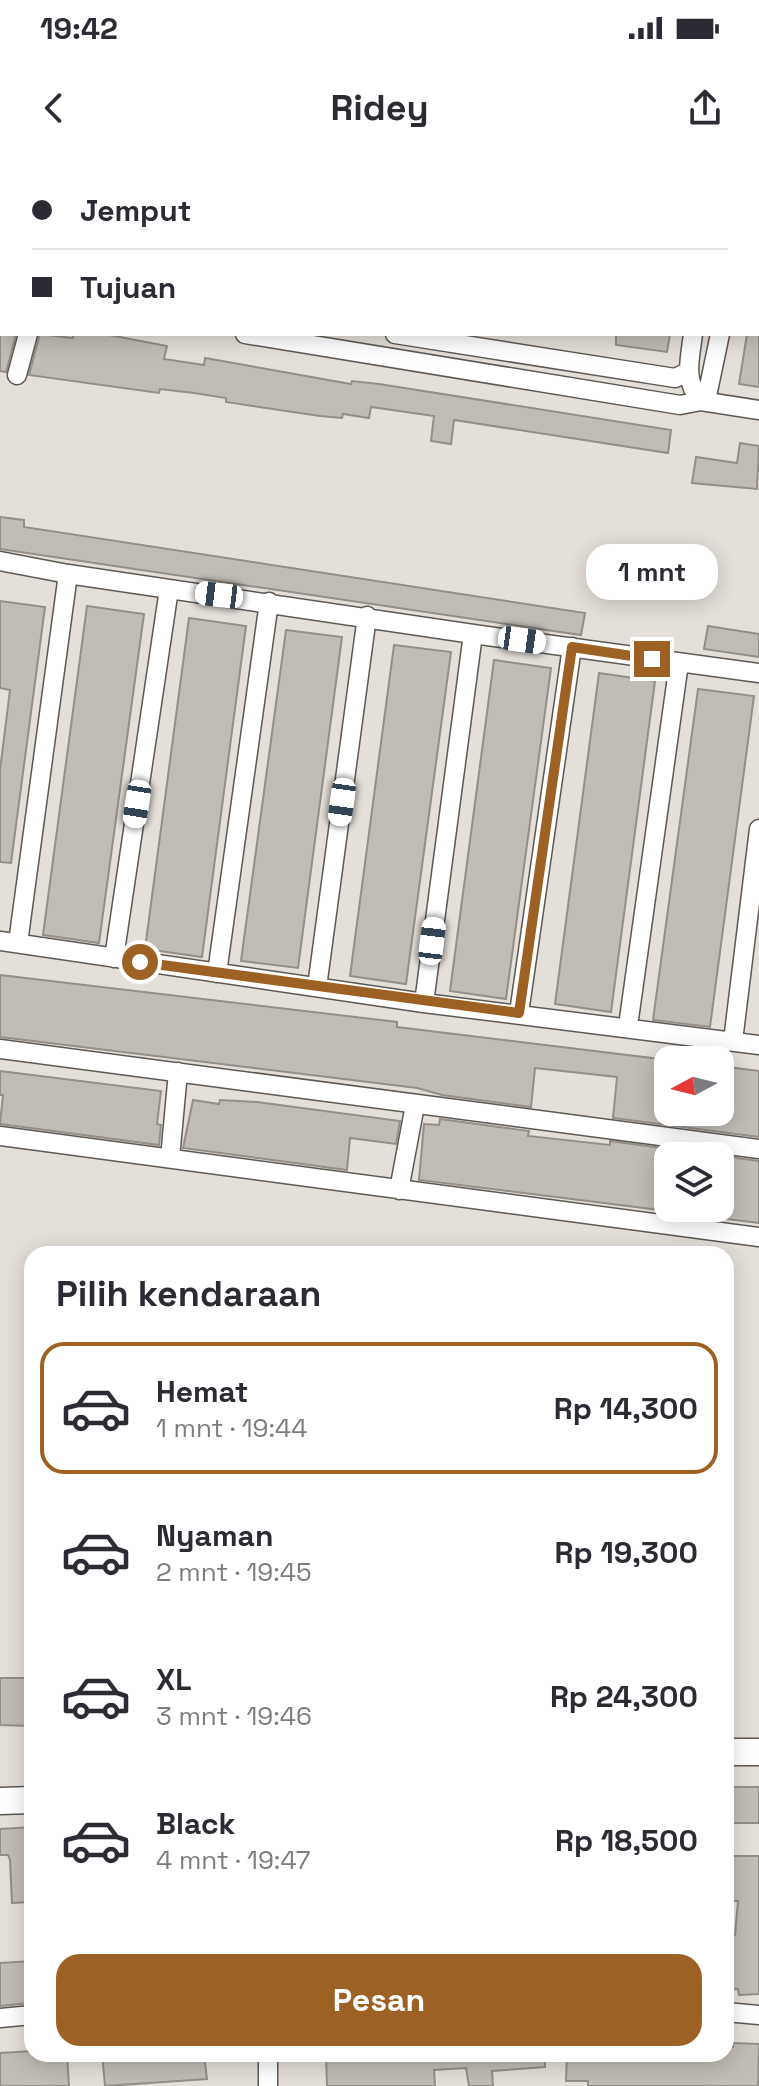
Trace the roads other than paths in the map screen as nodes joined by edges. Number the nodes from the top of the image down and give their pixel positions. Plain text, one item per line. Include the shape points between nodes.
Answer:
1 (27, 336) edge
2 (269, 336) edge
3 (408, 336) edge
4 (693, 336) edge
5 (720, 336) edge
6 (293, 338) edge
7 (332, 341) edge
8 (688, 372) junction
9 (17, 375) dead end
10 (701, 401) junction
11 (759, 410) edge
12 (0, 561) edge
13 (68, 574) junction
14 (169, 589) junction
15 (269, 602) junction
16 (367, 616) junction
17 (473, 634) junction
18 (572, 647) junction
19 (679, 663) junction
20 (759, 673) edge
21 (759, 829) edge
22 (9, 942) edge
23 (114, 958) junction
24 (217, 973) junction
25 (317, 987) junction
26 (424, 1003) junction
27 (519, 1013) junction
28 (628, 1026) junction
29 (733, 1041) junction
30 (759, 1045) edge
31 (0, 1049) edge
32 (178, 1072) junction
33 (415, 1105) junction
34 (0, 1136) edge
35 (759, 1149) edge
36 (170, 1158) junction
37 (399, 1190) junction
38 (759, 1237) edge
39 (734, 1752) edge
40 (759, 1752) edge
41 (24, 1800) edge
42 (0, 1801) edge
43 (734, 2013) edge
44 (759, 2015) edge
45 (24, 2016) edge
46 (0, 2018) edge
47 (268, 2062) edge
48 (268, 2086) edge

1 - 9 street
2 - 6 street
3 - 8 street via 675,378
4 - 8 street
5 - 10 street via 712,385
6 - 7 street
7 - 10 street via 680,405
8 - 10 street
10 - 11 street
12 - 13 street
13 - 14 street
13 - 22 street
14 - 15 street
14 - 23 street
15 - 16 street
15 - 24 street
16 - 17 street
16 - 25 street
17 - 18 street
17 - 26 street
18 - 19 street
18 - 27 street
19 - 20 street
19 - 28 street
21 - 29 street
22 - 23 street
23 - 24 street
24 - 25 street
25 - 26 street
26 - 27 street
27 - 28 street
28 - 29 street
29 - 30 street
31 - 32 street
32 - 33 street
32 - 36 street
33 - 35 street
33 - 37 street
34 - 36 street
36 - 37 street
37 - 38 street
39 - 40 main road
41 - 42 main road
43 - 44 street
45 - 46 street
47 - 48 street

